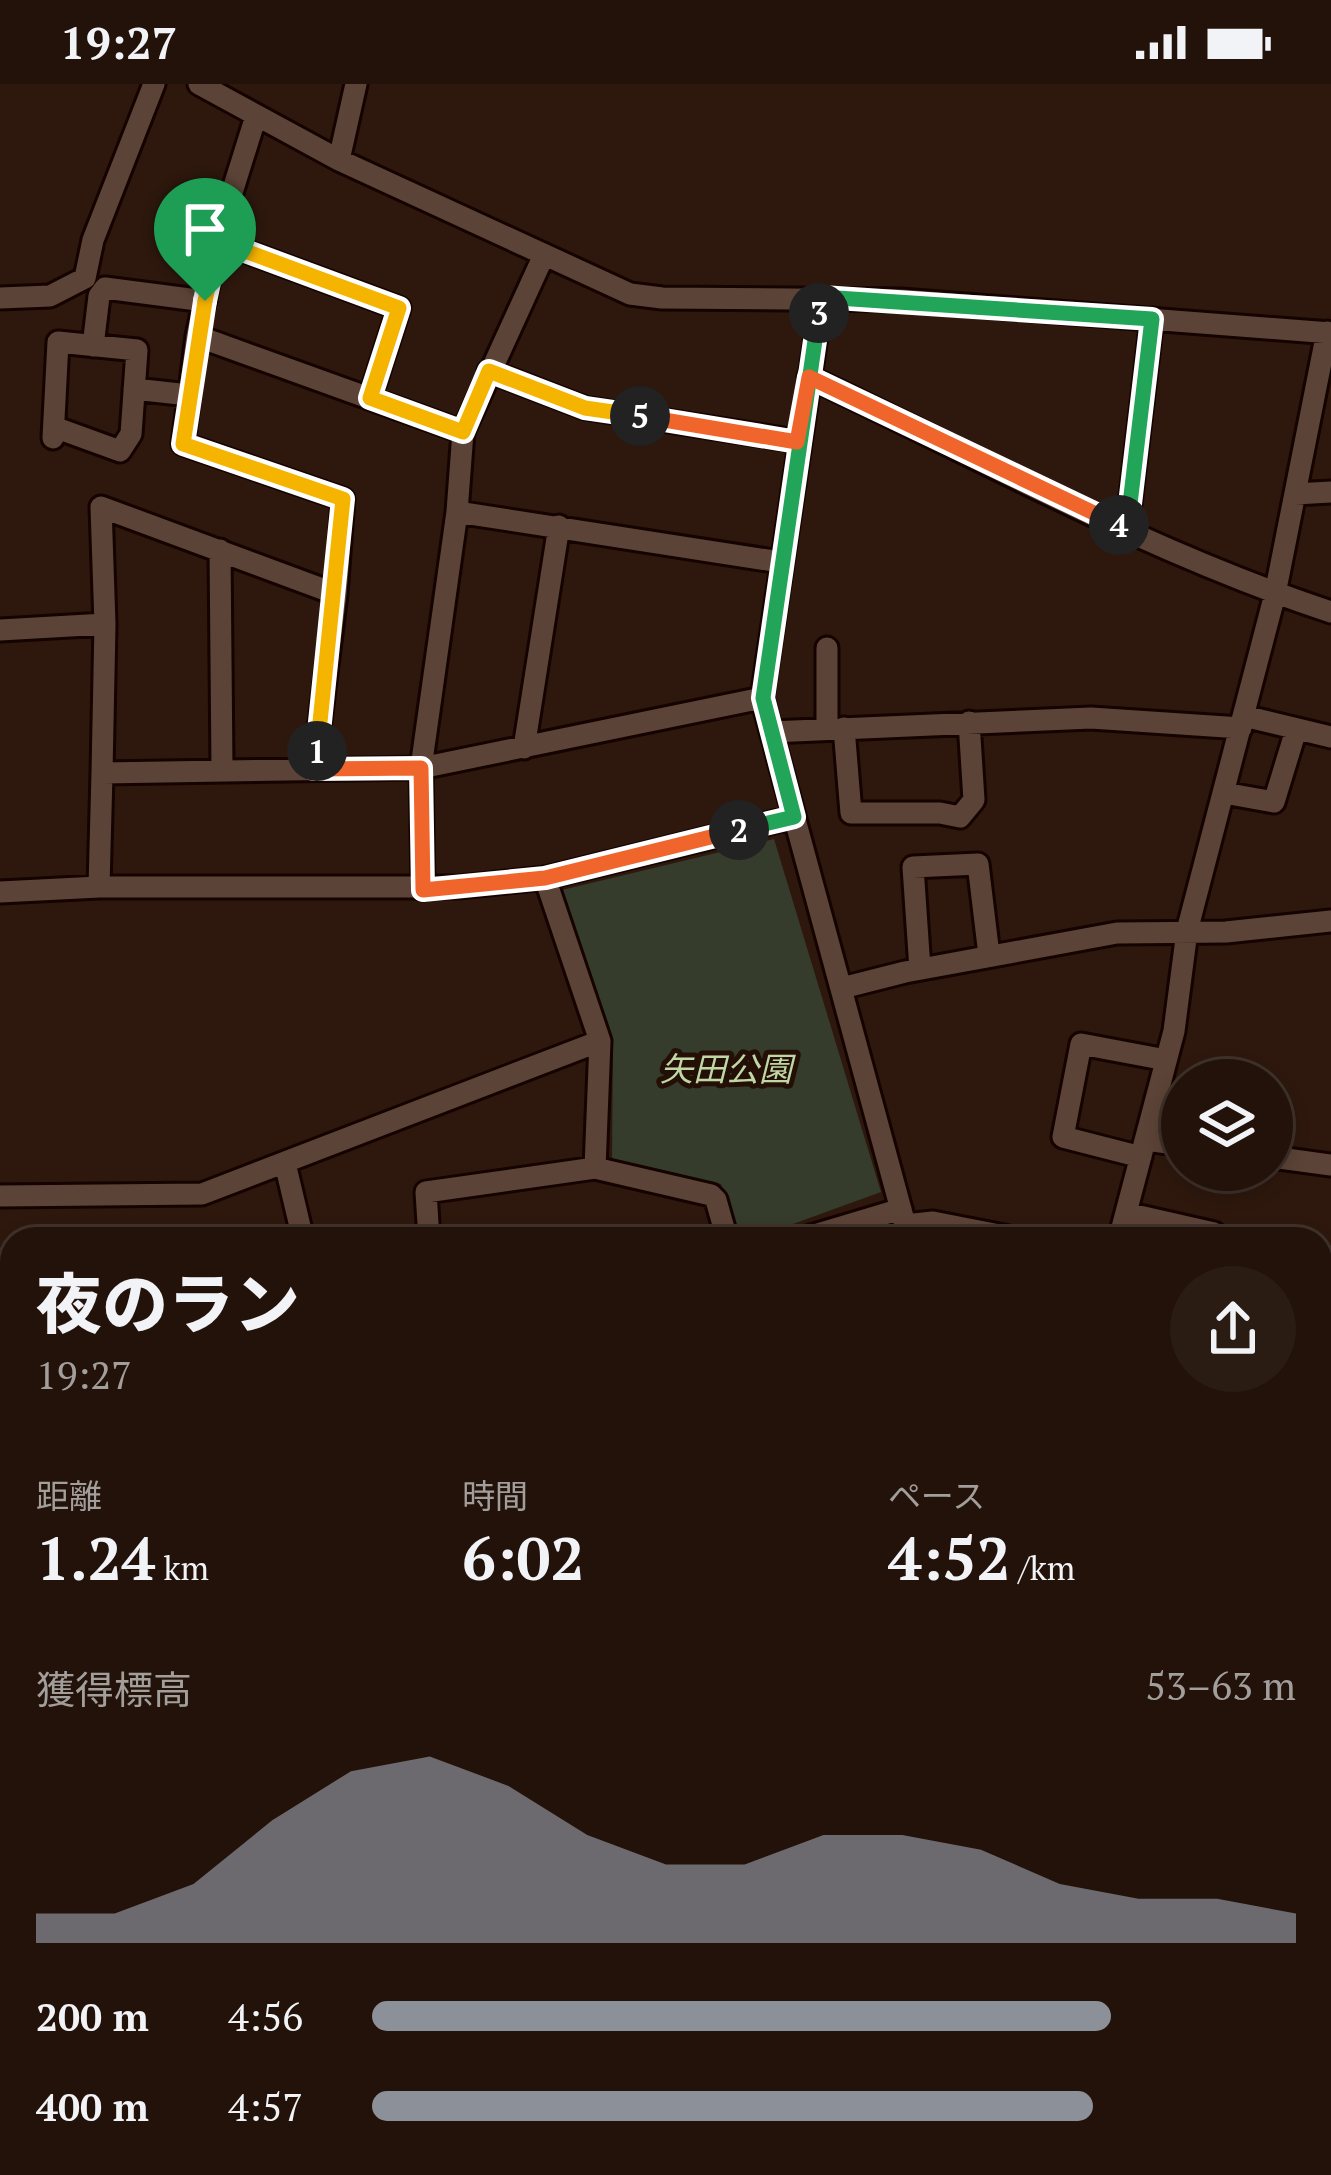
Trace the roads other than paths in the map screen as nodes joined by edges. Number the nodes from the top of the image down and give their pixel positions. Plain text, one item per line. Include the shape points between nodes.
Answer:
1 (154, 84) edge
2 (199, 84) edge
3 (356, 84) edge
4 (256, 116) junction
5 (339, 160) junction
6 (218, 241) junction
7 (544, 255) junction
8 (822, 297) junction
9 (0, 298) edge
10 (205, 301) junction
11 (1152, 319) junction
12 (1329, 333) edge
13 (197, 336) junction
14 (93, 346) junction
15 (489, 371) junction
16 (809, 377) junction
17 (134, 388) junction
18 (189, 395) junction
19 (370, 398) junction
20 (463, 432) junction
21 (797, 442) junction
22 (1331, 492) edge
23 (1295, 494) junction
24 (457, 512) junction
25 (559, 526) junction
26 (1127, 529) junction
27 (220, 550) junction
28 (780, 562) junction
29 (1275, 593) junction
30 (336, 594) junction
31 (1331, 612) edge
32 (105, 623) junction
33 (0, 630) edge
34 (827, 647) dead end
35 (763, 698) junction
36 (969, 722) junction
37 (1242, 722) junction
38 (836, 729) junction
39 (1296, 730) junction
40 (771, 732) junction
41 (1331, 737) edge
42 (524, 748) junction
43 (421, 768) junction
44 (222, 769) junction
45 (314, 769) junction
46 (102, 773) junction
47 (1224, 793) junction
48 (794, 817) junction
49 (545, 878) junction
50 (99, 887) junction
51 (423, 890) junction
52 (0, 892) edge
53 (1331, 920) edge
54 (1186, 931) junction
55 (989, 955) junction
56 (920, 969) junction
57 (842, 988) junction
58 (600, 1041) junction
59 (1161, 1059) edge
60 (1166, 1059) edge
61 (1161, 1110) edge
62 (1161, 1147) edge
63 (1143, 1149) junction
64 (1293, 1160) edge
65 (285, 1163) junction
66 (1331, 1165) edge
67 (595, 1168) junction
68 (0, 1196) edge
69 (1126, 1213) junction
70 (905, 1224) edge
71 (300, 1227) edge
72 (427, 1227) edge
73 (724, 1227) edge
74 (958, 1227) edge
75 (1122, 1227) edge
76 (1188, 1227) edge

1 - 9 street via 85,278 50,296
2 - 4 street
3 - 5 street
4 - 5 street
4 - 6 street
5 - 7 street
6 - 10 street
6 - 19 street via 399,308
7 - 8 street via 630,294
7 - 15 street
8 - 11 street
8 - 16 street
10 - 13 street
10 - 14 street via 105,288
11 - 12 street
11 - 26 street
12 - 23 street
13 - 18 street
13 - 19 street
14 - 17 street via 137,350
14 - 17 street via 58,342 54,433 120,451 131,434
15 - 20 street
15 - 21 street via 585,408
16 - 21 street
16 - 26 street
17 - 18 street
18 - 30 street via 183,444 343,499
19 - 20 street
20 - 24 street
21 - 28 street
22 - 23 street
23 - 29 street
24 - 25 street
24 - 43 street
25 - 28 street
25 - 42 street
26 - 29 street
27 - 30 street
27 - 32 street via 101,507
27 - 44 street
28 - 35 street
29 - 31 street
29 - 37 street
30 - 45 street
32 - 33 street
32 - 46 street
34 - 38 street
35 - 40 street
35 - 42 street
36 - 37 street
36 - 38 street
36 - 38 street via 974,800 960,818 851,813
37 - 39 street
37 - 47 street
38 - 40 street
39 - 41 street
39 - 47 street via 1274,802
40 - 48 street
42 - 43 street
43 - 45 street
43 - 51 street
44 - 45 street
44 - 46 street
46 - 50 street
47 - 54 street
48 - 49 street
48 - 57 street
49 - 51 street
49 - 58 street
50 - 51 street
50 - 52 street
53 - 54 street
54 - 55 street via 1117,933
54 - 60 street
55 - 56 street
55 - 56 street via 978,864 913,867
56 - 57 street
57 - 70 street
58 - 65 street
58 - 67 street
59 - 63 street via 1081,1044 1063,1137
61 - 63 street
62 - 63 street
63 - 69 street
64 - 66 street
65 - 68 street via 202,1194
65 - 71 street
67 - 72 street via 426,1192
67 - 73 street via 711,1195
69 - 75 street
69 - 76 street
70 - 74 street

